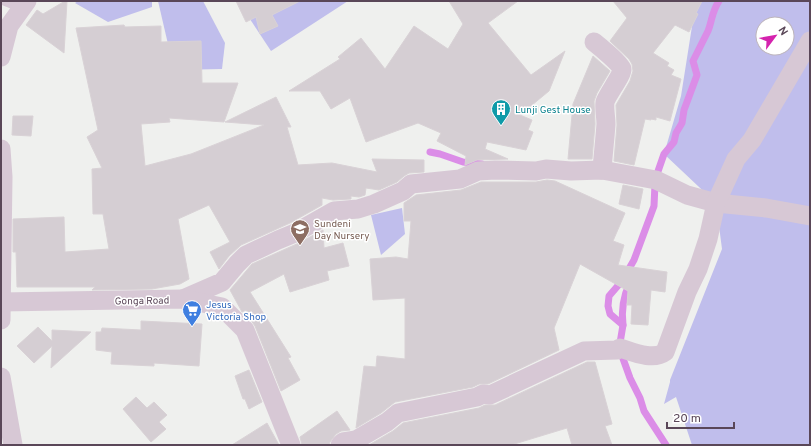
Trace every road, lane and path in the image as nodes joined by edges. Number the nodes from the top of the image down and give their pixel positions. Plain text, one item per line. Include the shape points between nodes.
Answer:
1 (18, 3) edge
2 (810, 41) edge
3 (594, 42) dead end
4 (1, 57) edge
5 (1, 149) edge
6 (602, 170) junction
7 (716, 203) junction
8 (810, 216) edge
9 (183, 300) junction
10 (1, 302) edge
11 (1, 320) edge
12 (1, 377) edge
13 (13, 445) edge
14 (291, 445) edge
15 (340, 445) edge

1 - 4 street
2 - 7 street via 752,140 736,159
3 - 6 street via 619,63 622,69 605,102
5 - 10 street
6 - 7 street via 656,180 687,195
6 - 9 street via 478,171 460,179 411,184 403,191 374,204 334,212 246,255 222,282
7 - 8 street
7 - 15 street via 698,269 665,352 661,355 646,355 620,348 584,351 490,395 483,394 398,413 388,422 356,440
9 - 10 street, Gonga Road
9 - 14 street, Gonga Road via 222,308 245,330
10 - 11 street
12 - 13 street

